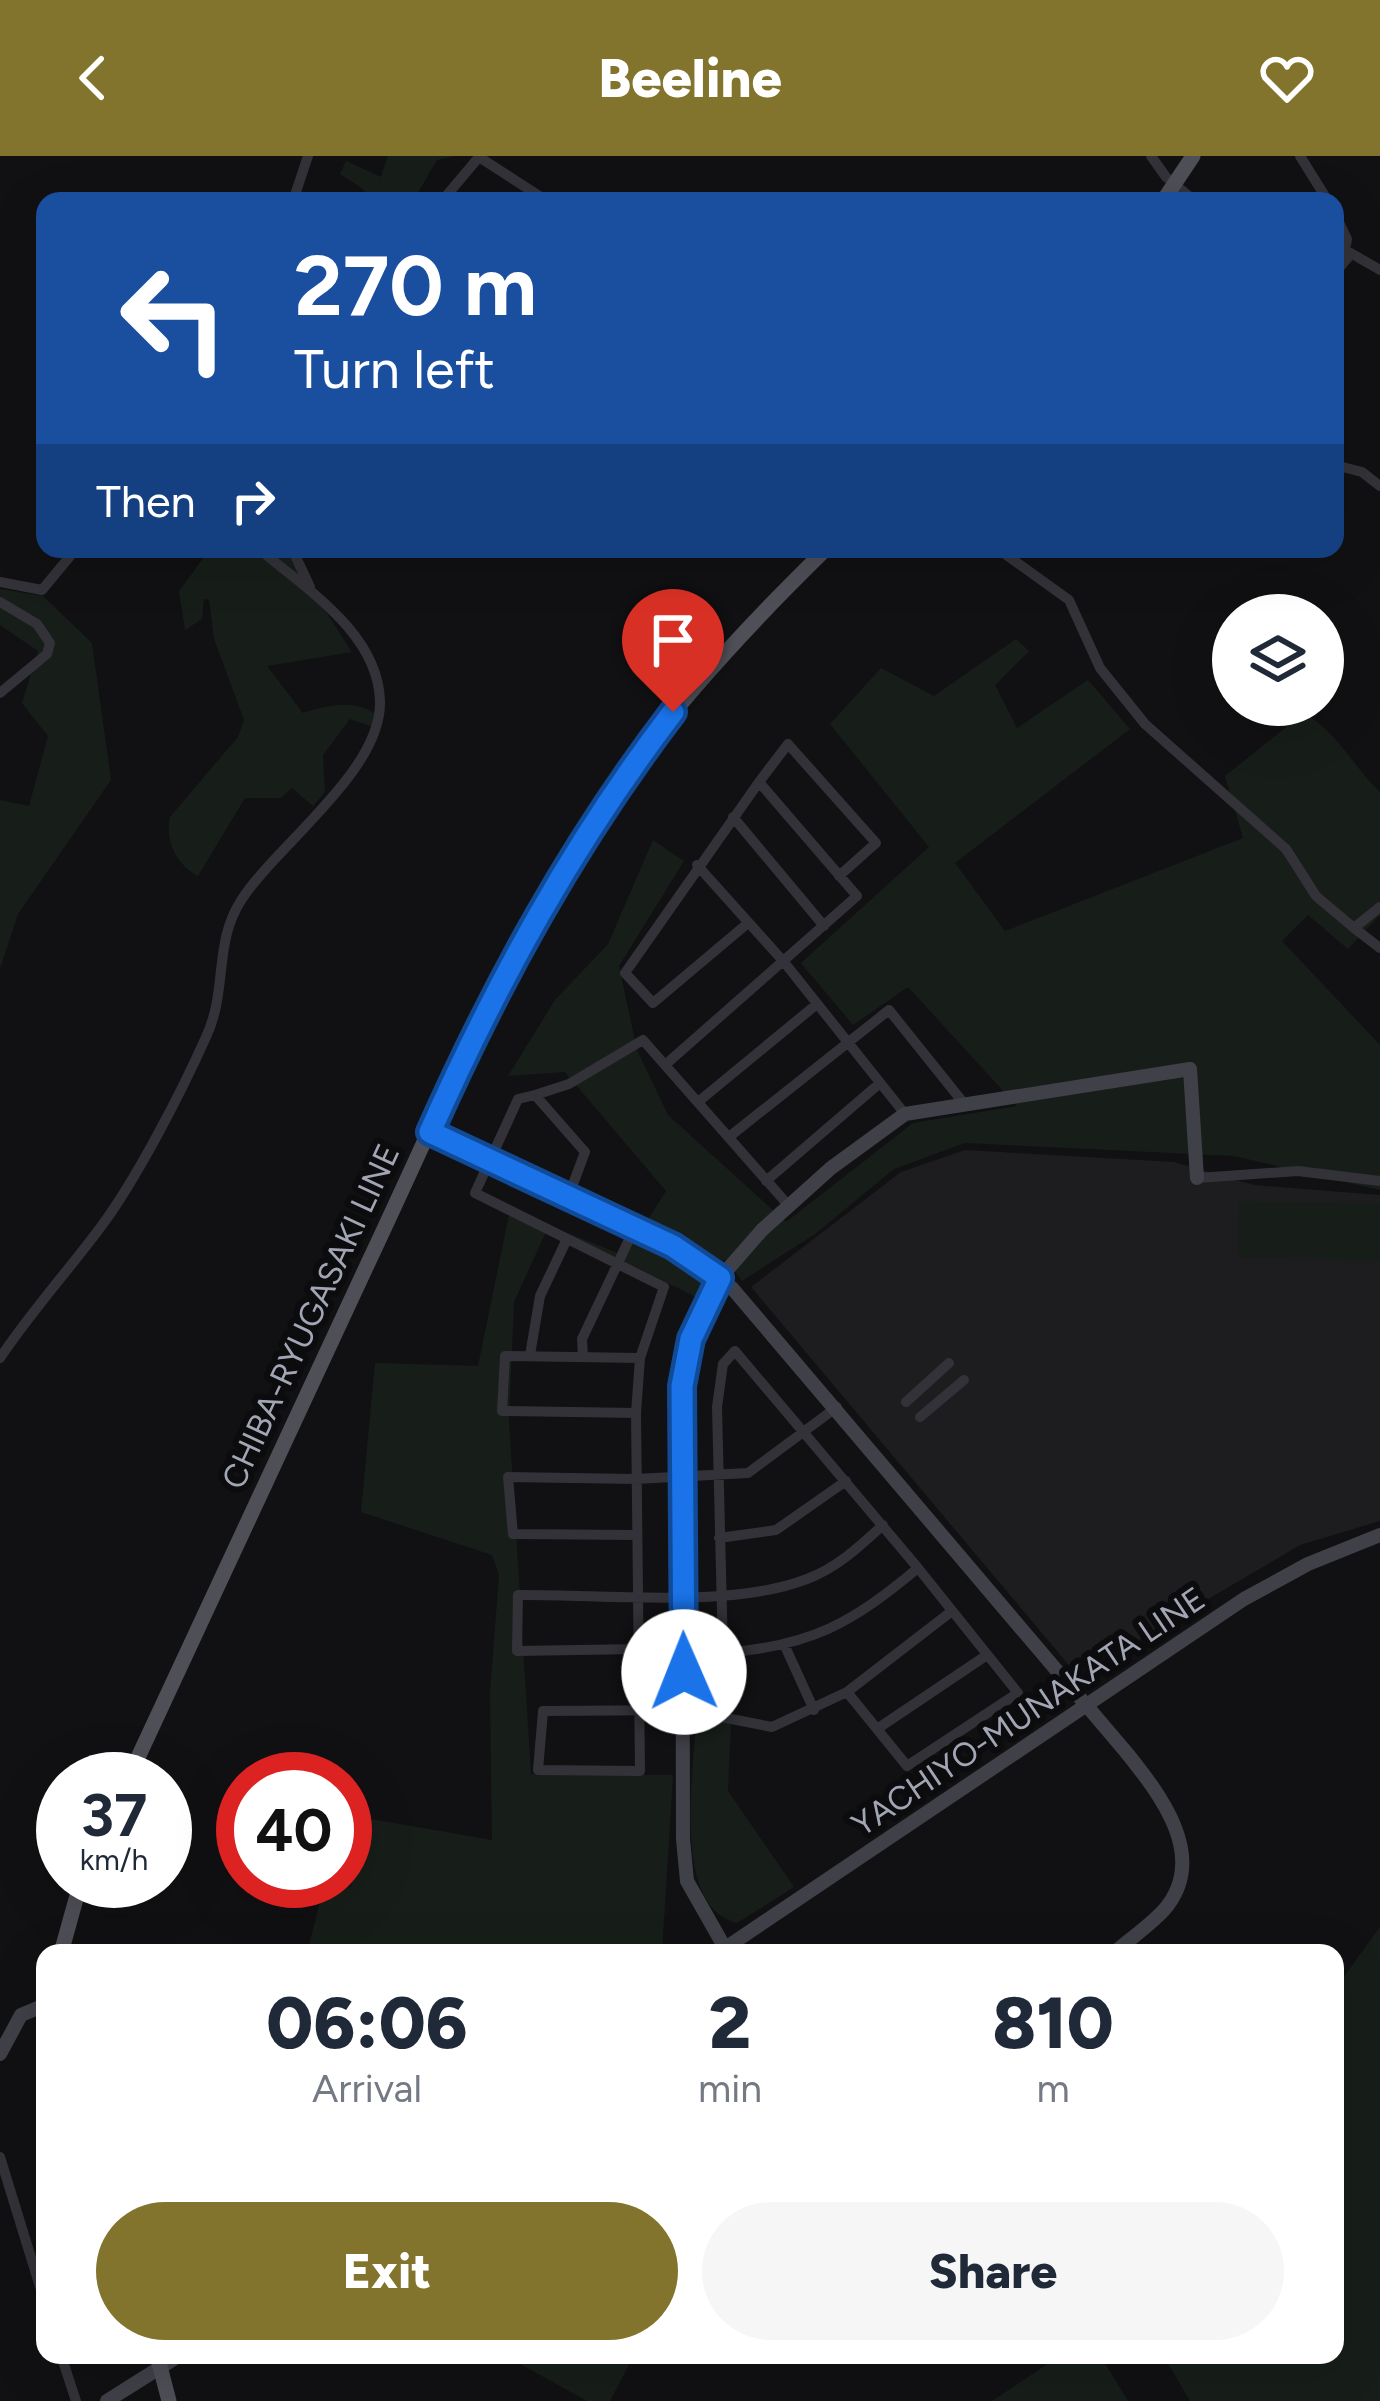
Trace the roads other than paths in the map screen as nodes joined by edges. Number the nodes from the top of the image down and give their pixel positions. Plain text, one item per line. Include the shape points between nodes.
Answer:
1 (308, 156) edge
2 (1151, 156) edge
3 (1193, 156) edge
4 (1300, 156) edge
5 (1174, 185) junction
6 (296, 192) edge
7 (450, 192) edge
8 (533, 192) edge
9 (1169, 192) edge
10 (1184, 192) edge
11 (1322, 192) edge
12 (1344, 249) edge
13 (1380, 270) edge
14 (1344, 467) edge
15 (1380, 486) edge
16 (69, 558) edge
17 (270, 558) edge
18 (297, 558) edge
19 (817, 558) edge
20 (1011, 558) edge
21 (0, 583) edge
22 (319, 600) junction
23 (0, 602) edge
24 (0, 692) edge
25 (759, 782) junction
26 (733, 817) junction
27 (697, 865) junction
28 (839, 876) junction
29 (1380, 907) edge
30 (748, 923) junction
31 (824, 926) junction
32 (1354, 928) junction
33 (1380, 948) edge
34 (784, 962) junction
35 (817, 1004) junction
36 (848, 1043) junction
37 (665, 1065) junction
38 (880, 1083) junction
39 (535, 1095) junction
40 (698, 1102) junction
41 (966, 1106) junction
42 (904, 1114) junction
43 (430, 1132) junction
44 (728, 1137) junction
45 (492, 1159) junction
46 (1197, 1178) joint
47 (766, 1180) junction
48 (1380, 1181) edge
49 (569, 1196) junction
50 (789, 1206) junction
51 (635, 1227) junction
52 (567, 1239) junction
53 (616, 1263) junction
54 (720, 1278) junction
55 (530, 1355) junction
56 (0, 1358) edge
57 (583, 1358) junction
58 (640, 1358) junction
59 (949, 1363) dead end
60 (964, 1380) dead end
61 (907, 1402) dead end
62 (837, 1407) junction
63 (636, 1413) junction
64 (920, 1418) dead end
65 (806, 1431) junction
66 (720, 1477) junction
67 (684, 1478) junction
68 (637, 1479) junction
69 (846, 1480) junction
70 (883, 1525) junction
71 (637, 1534) junction
72 (1380, 1535) edge
73 (719, 1538) junction
74 (918, 1568) junction
75 (638, 1594) junction
76 (682, 1594) junction
77 (719, 1596) junction
78 (952, 1611) junction
79 (784, 1644) junction
80 (639, 1649) junction
81 (987, 1655) junction
82 (847, 1693) junction
83 (1086, 1706) junction
84 (686, 1710) junction
85 (814, 1710) junction
86 (640, 1712) junction
87 (877, 1729) junction
88 (141, 1752) edge
89 (74, 1908) edge
90 (64, 1944) edge
91 (718, 1944) edge
92 (732, 1944) edge
93 (1124, 1944) edge
94 (36, 2009) edge
95 (0, 2054) edge
96 (0, 2157) edge
97 (36, 2273) edge
98 (64, 2364) edge
99 (155, 2364) edge
100 (160, 2364) edge
101 (76, 2401) edge
102 (106, 2401) edge
103 (169, 2401) edge

1 - 6 street
2 - 5 street
3 - 5 main road
4 - 11 street
5 - 9 main road
5 - 10 street
7 - 8 street via 479,158
12 - 13 street
14 - 15 street
16 - 21 street via 43,590
17 - 22 street
18 - 22 street
19 - 43 main road, CHIBA-RYUGASAKI LINE via 695,685 605,804 506,971
20 - 32 street via 1069,600 1100,668 1145,724 1286,849 1316,896
22 - 56 street via 368,654 380,720 344,779 243,897 221,941 218,997 204,1042 103,1224
23 - 24 street via 37,624 50,643
25 - 26 street
25 - 28 street
25 - 28 street via 788,744 877,843
26 - 27 street
26 - 31 street
27 - 30 street
27 - 30 street via 625,973 653,1003
28 - 31 street via 857,896
29 - 32 street
30 - 34 street
31 - 34 street
32 - 33 street
34 - 35 street
34 - 37 street
35 - 36 street
35 - 40 street
36 - 38 street
36 - 41 street via 889,1010
36 - 44 street
37 - 39 street via 643,1040
37 - 40 street
38 - 42 street
38 - 47 street
39 - 45 street via 518,1099
39 - 49 street via 585,1153
40 - 44 street
41 - 42 street
41 - 46 street via 1190,1069
42 - 50 street
43 - 45 street
43 - 88 main road, CHIBA-RYUGASAKI LINE
44 - 47 street
45 - 49 street
45 - 52 street via 475,1193
46 - 48 street via 1298,1171
47 - 50 street
49 - 51 street
50 - 54 street
51 - 53 street
51 - 54 street
52 - 53 street
52 - 55 street via 540,1296
53 - 57 street via 583,1339
53 - 58 street via 664,1287
54 - 62 street
54 - 67 street via 685,1366
55 - 57 street
55 - 63 street via 505,1356 502,1411
57 - 58 street
58 - 63 street
59 - 61 street
60 - 64 street
62 - 65 street
62 - 83 street
63 - 68 street
65 - 66 street via 748,1473
65 - 66 street via 735,1351 723,1364 717,1407
65 - 69 street
66 - 67 street
66 - 73 street
67 - 68 street
67 - 76 street
68 - 71 street
68 - 71 street via 508,1477 513,1534
69 - 70 street
69 - 73 street via 776,1530
70 - 74 street
70 - 77 street via 808,1579
71 - 75 street
72 - 83 street, YACHIYO-MUNAKATA LINE via 1244,1599
73 - 77 street
74 - 78 street
74 - 79 street via 857,1619
75 - 76 street
75 - 80 street
75 - 80 street via 518,1595 517,1651
76 - 77 street
76 - 84 street
77 - 79 street via 724,1653
78 - 81 street
78 - 82 street
79 - 85 street
80 - 86 street
81 - 87 street
81 - 87 street via 1018,1693 907,1766
82 - 85 street
82 - 87 street
83 - 92 street, YACHIYO-MUNAKATA LINE
83 - 93 street via 1163,1798 1180,1838 1166,1907
84 - 85 street via 772,1727
84 - 86 street
84 - 91 street via 684,1867
86 - 86 street via 543,1711 538,1771 640,1771
89 - 90 main road
94 - 95 street via 21,2015
96 - 97 street
98 - 101 street
99 - 102 street
100 - 103 main road

